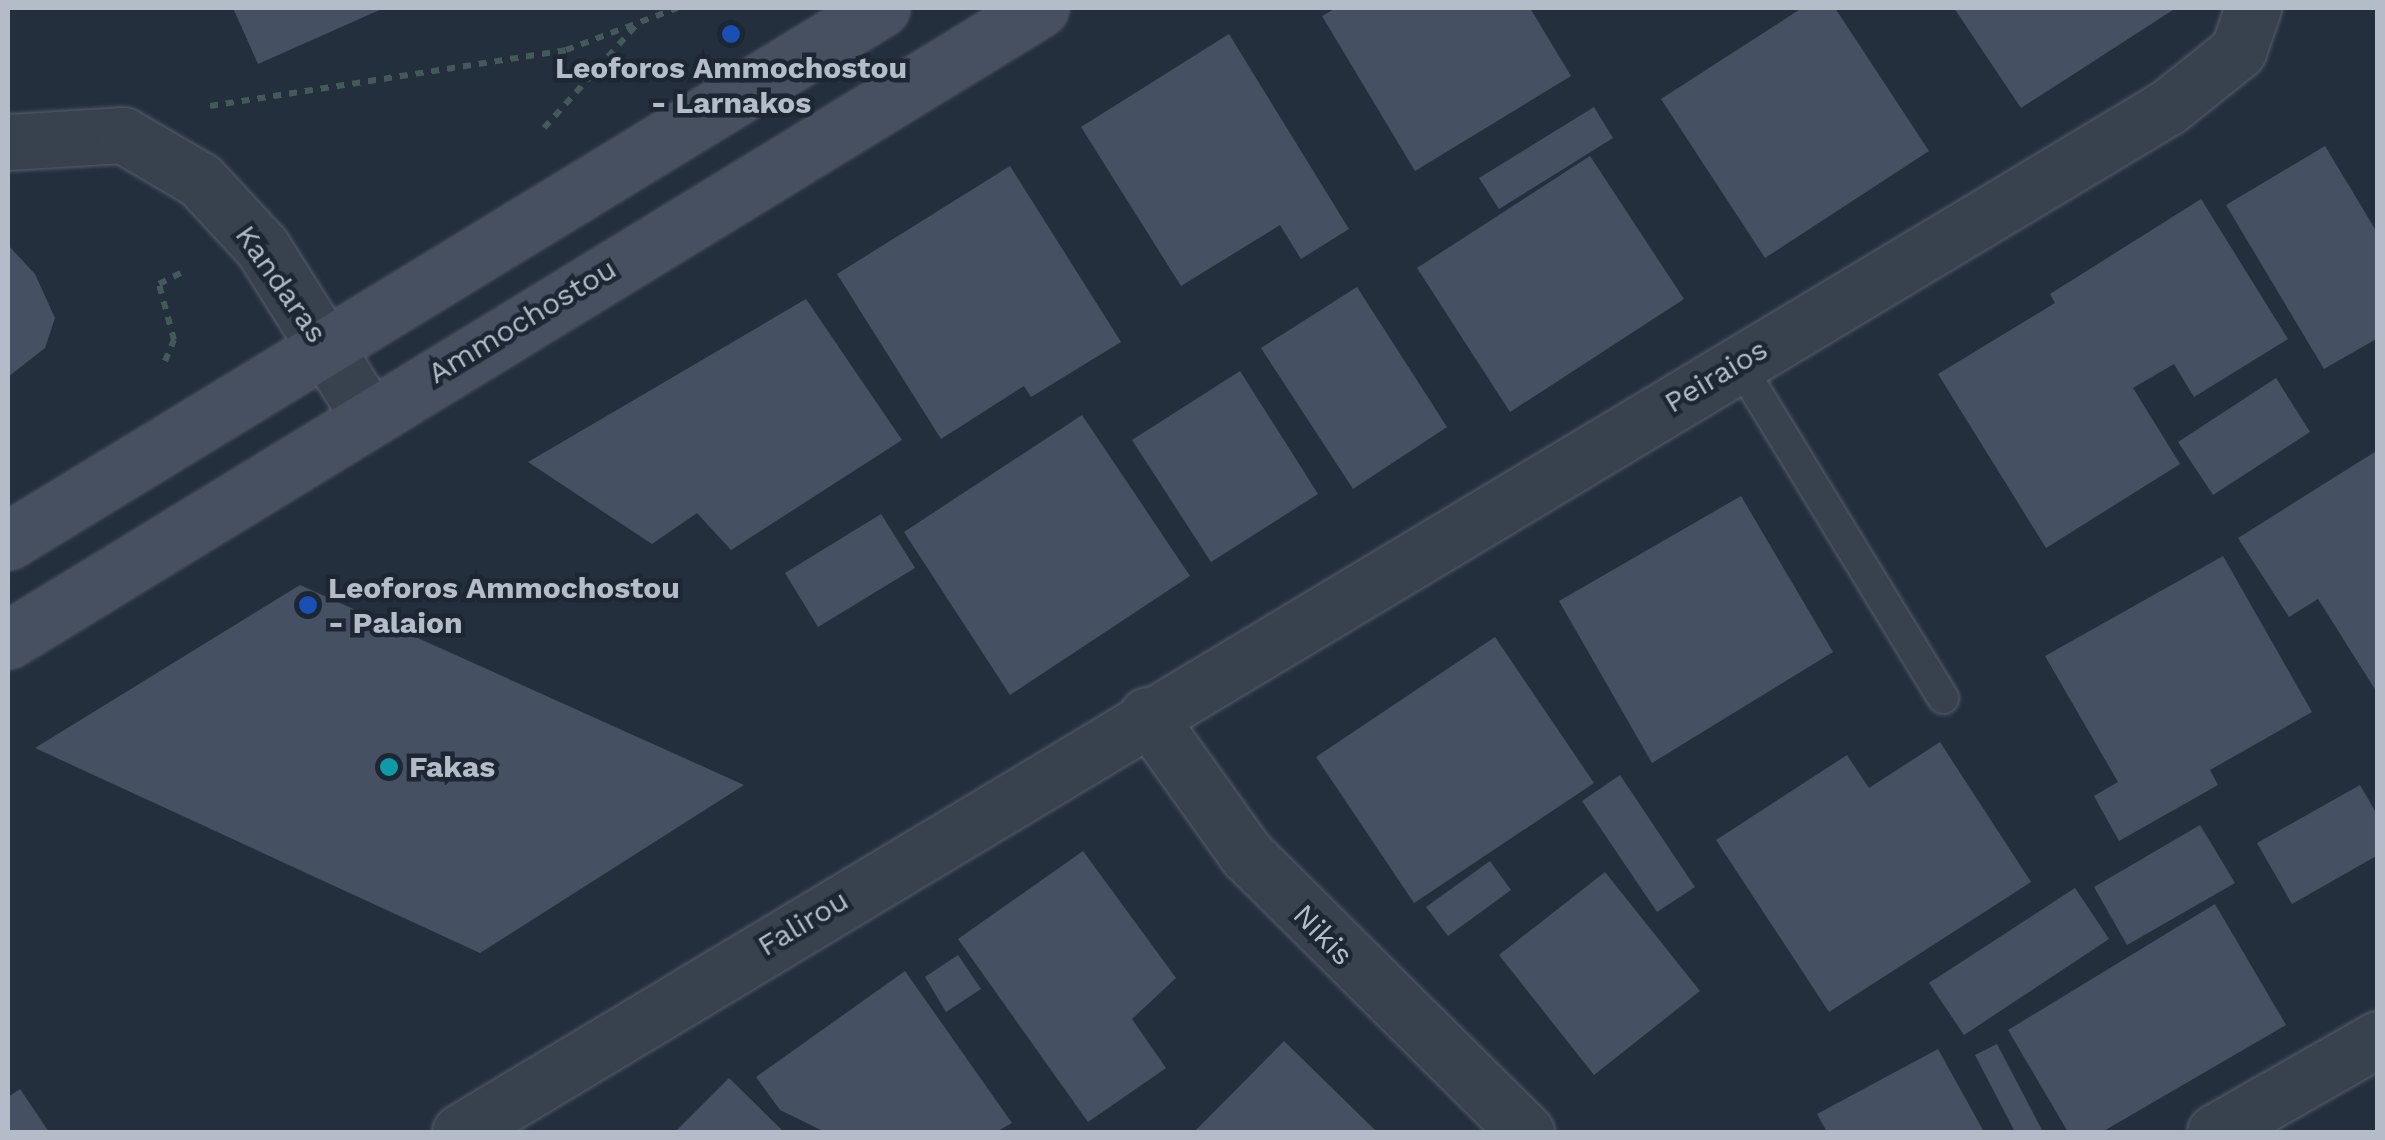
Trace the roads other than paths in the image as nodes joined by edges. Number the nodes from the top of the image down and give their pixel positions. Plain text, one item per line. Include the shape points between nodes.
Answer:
1 (880, 8) edge
2 (1040, 8) edge
3 (2253, 8) edge
4 (8, 142) edge
5 (323, 345) junction
6 (1738, 362) junction
7 (368, 415) junction
8 (8, 542) edge
9 (8, 640) edge
10 (1943, 698) dead end
11 (1147, 715) junction
12 (2378, 1039) edge
13 (482, 1127) edge
14 (1526, 1132) edge
15 (2215, 1132) edge

1 - 5 main road
2 - 7 main road, Ammochostou
3 - 6 street, Peiraios via 2248,33 2220,72
4 - 5 street, Kandaras via 123,135 200,180 251,236
5 - 7 street, Kandaras
5 - 8 main road
6 - 10 lane
6 - 11 street, Peiraios
7 - 9 main road, Ammochostou
11 - 13 street, Falirou
11 - 14 street, Nikis via 1246,854
12 - 15 street

